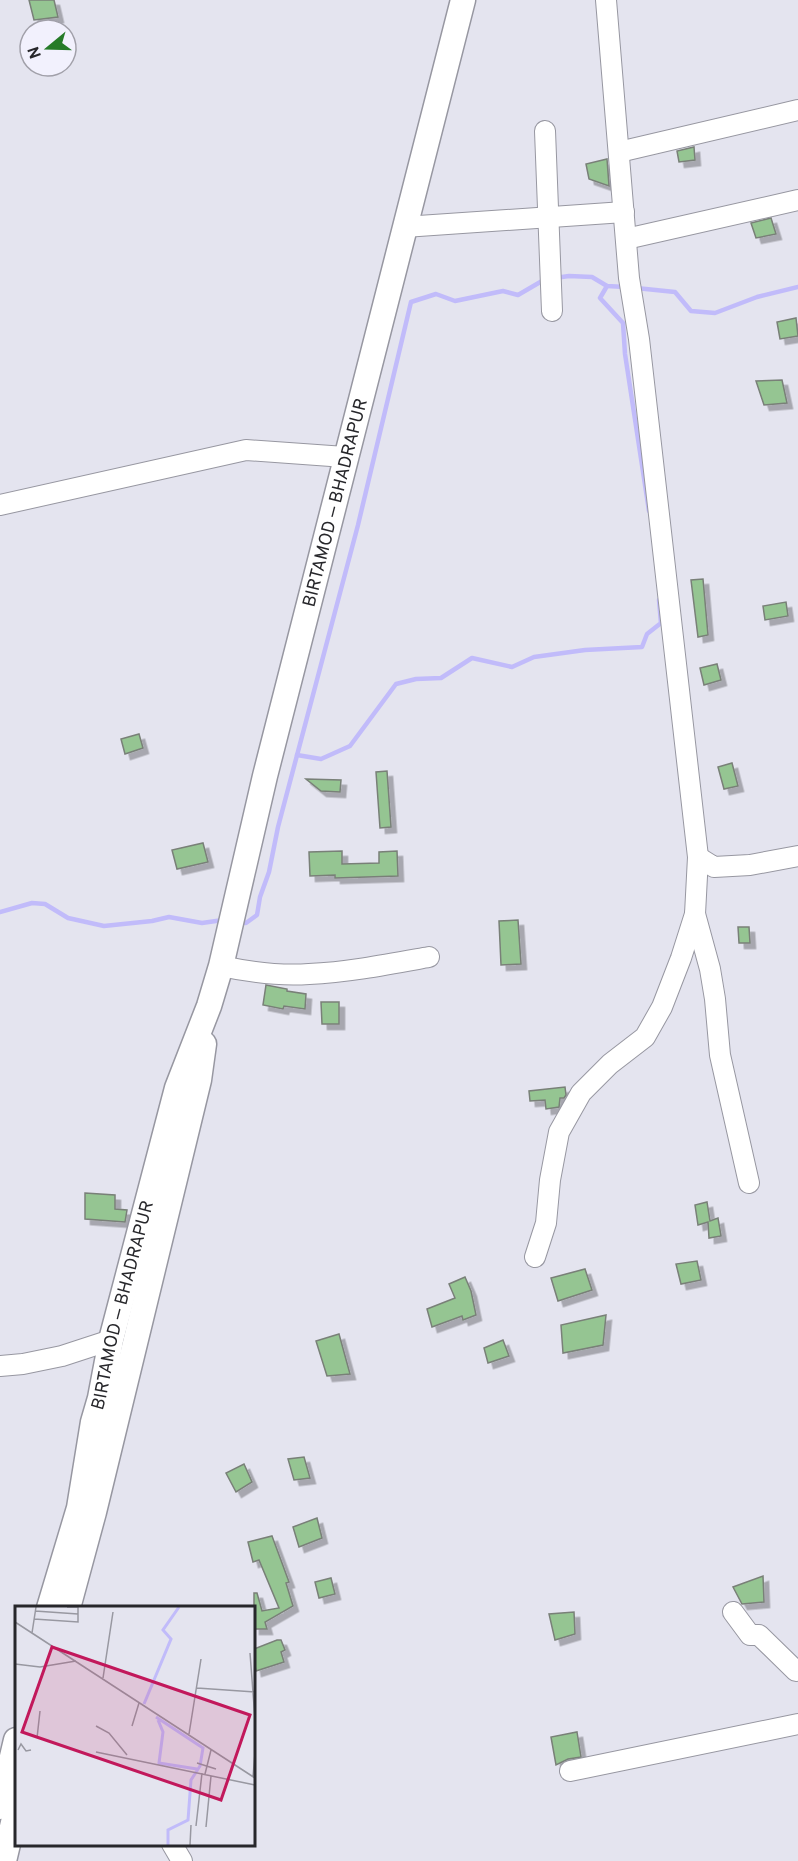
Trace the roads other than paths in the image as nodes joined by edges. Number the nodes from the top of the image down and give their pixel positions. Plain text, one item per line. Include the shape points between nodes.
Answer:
1 (463, 0) edge
2 (606, 0) edge
3 (798, 110) edge
4 (545, 131) dead end
5 (619, 152) junction
6 (798, 200) edge
7 (624, 212) junction
8 (549, 217) junction
9 (404, 227) junction
10 (626, 239) junction
11 (552, 311) dead end
12 (345, 457) junction
13 (0, 505) edge
14 (798, 856) edge
15 (698, 857) junction
16 (695, 914) junction
17 (429, 957) dead end
18 (221, 966) junction
19 (209, 1006) junction
20 (749, 1183) dead end
21 (535, 1257) dead end
22 (111, 1340) junction
23 (0, 1366) edge
24 (51, 1606) edge
25 (69, 1606) edge
26 (733, 1612) dead end
27 (796, 1671) dead end
28 (798, 1724) edge
29 (15, 1744) edge
30 (570, 1771) dead end
31 (0, 1808) edge
32 (15, 1814) edge
33 (173, 1846) edge
34 (4, 1861) edge
35 (182, 1861) edge

1 - 9 main road, BIRTAMOD — BHADRAPUR
2 - 5 street
3 - 5 street
4 - 8 street
5 - 7 street
6 - 10 street
7 - 8 street
7 - 10 street
8 - 9 street
8 - 11 street
9 - 12 main road, BIRTAMOD — BHADRAPUR
10 - 15 street
12 - 13 street via 246,450
12 - 18 main road, BIRTAMOD — BHADRAPUR
14 - 15 street via 714,867
15 - 16 street
16 - 20 street via 710,969 720,1054
16 - 21 street via 662,1007 645,1037 581,1093 559,1132 546,1223
17 - 18 street via 308,974
18 - 19 main road, BIRTAMOD — BHADRAPUR
19 - 22 main road, BIRTAMOD — BHADRAPUR via 177,1088
19 - 25 main road, BIRTAMOD — BHADRAPUR via 199,1080
22 - 23 street via 62,1356
22 - 24 main road, BIRTAMOD — BHADRAPUR via 78,1508
26 - 27 street via 750,1635 759,1635
28 - 30 street
29 - 31 main road
32 - 34 main road
33 - 35 street

